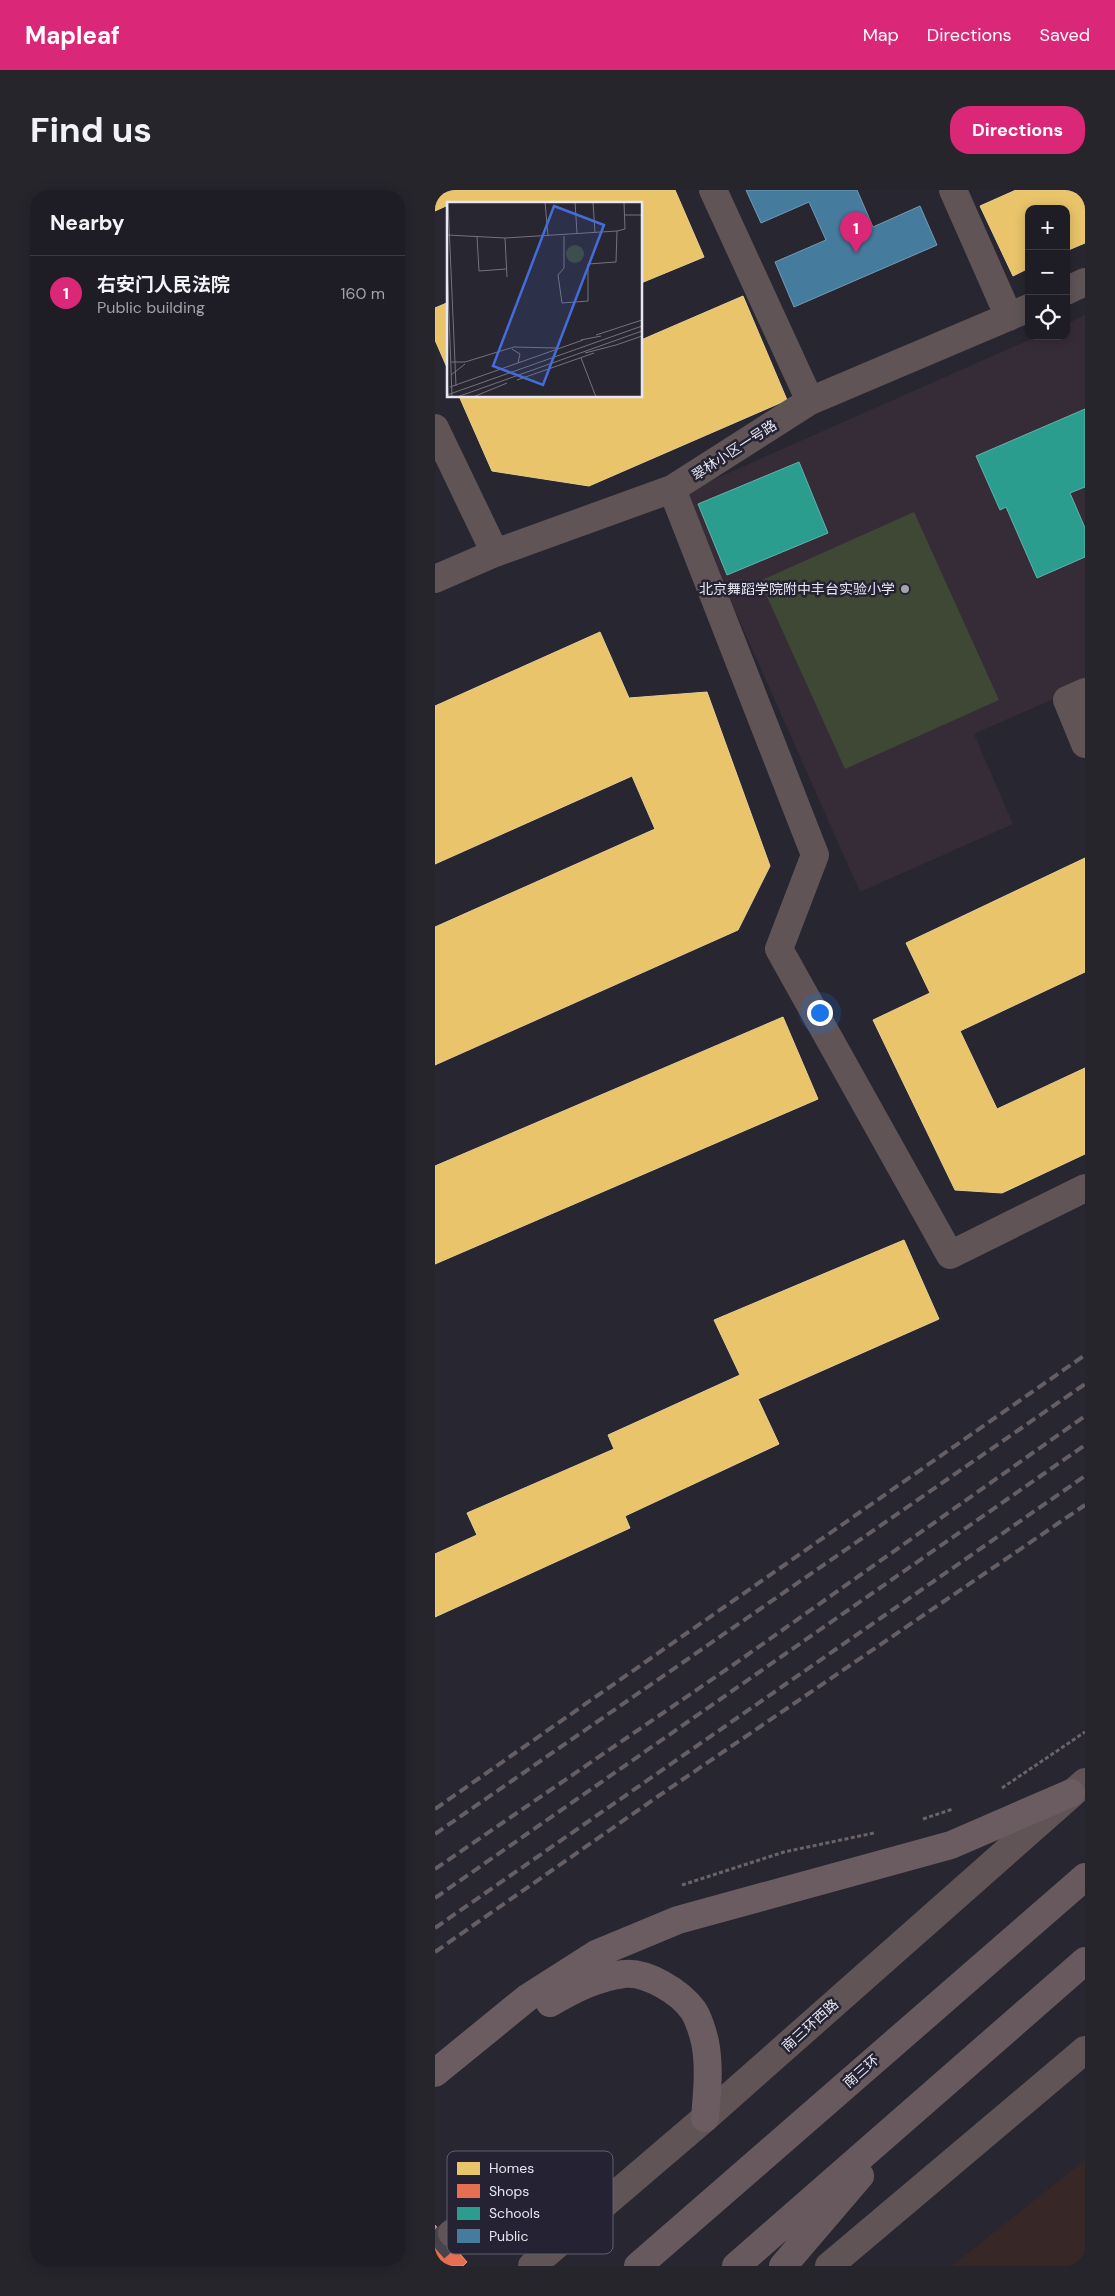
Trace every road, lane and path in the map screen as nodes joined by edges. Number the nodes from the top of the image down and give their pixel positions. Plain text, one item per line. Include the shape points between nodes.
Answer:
1 (713, 190) edge
2 (953, 190) edge
3 (1085, 282) edge
4 (1070, 289) edge
5 (1019, 312) edge
6 (810, 401) junction
7 (435, 428) edge
8 (672, 490) junction
9 (495, 553) junction
10 (435, 579) edge
11 (1085, 692) edge
12 (1085, 744) edge
13 (1085, 1188) edge
14 (1085, 1732) edge
15 (1078, 1788) edge
16 (998, 1791) dead end
17 (953, 1809) dead end
18 (917, 1821) dead end
19 (879, 1831) dead end
20 (1085, 1877) edge
21 (681, 1886) dead end
22 (1085, 1961) edge
23 (1085, 2050) edge
24 (435, 2073) edge
25 (435, 2094) edge
26 (924, 2102) junction
27 (705, 2118) junction
28 (613, 2196) edge
29 (546, 2254) edge
30 (532, 2266) edge
31 (638, 2266) edge
32 (736, 2266) edge
33 (783, 2266) edge
34 (829, 2266) edge

1 - 6 street
2 - 5 street
3 - 4 street
5 - 6 street, 翠林小区一号路
6 - 8 street, 翠林小区一号路
7 - 9 street
8 - 9 street, 翠林小区一号路
8 - 13 street via 815,855 779,948 950,1255
9 - 10 street, 翠林小区一号路
11 - 12 street via 1067,700
14 - 16 path
15 - 24 main road via 951,1845 678,1920 596,1954 527,1998
15 - 27 street, 南三环西路
17 - 18 path
19 - 21 path via 784,1852
20 - 31 highway, 南三环
22 - 26 highway
23 - 34 street
25 - 27 main road via 527,2016 580,1986 625,1973 653,1979 693,2010 705,2041 708,2076
26 - 32 highway
26 - 33 highway
27 - 28 street, 南三环西路
29 - 30 street, 南三环西路

